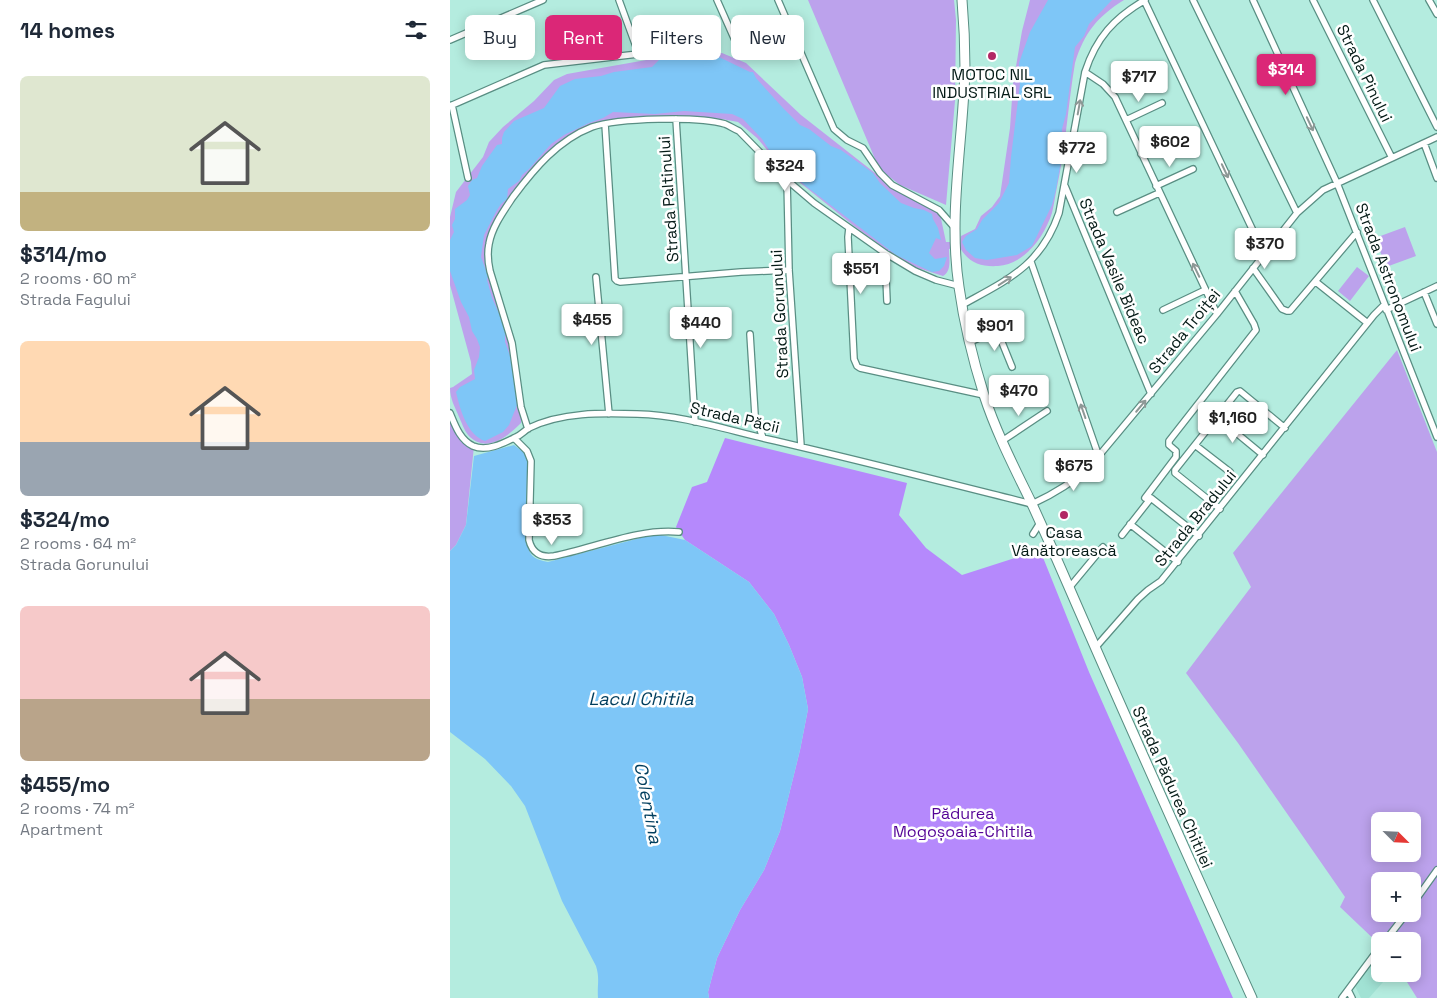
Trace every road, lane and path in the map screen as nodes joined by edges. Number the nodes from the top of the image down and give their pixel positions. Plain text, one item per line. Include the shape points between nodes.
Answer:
1 (543, 0) edge
2 (620, 0) edge
3 (717, 0) edge
4 (778, 0) edge
5 (962, 0) edge
6 (1144, 0) edge
7 (1193, 0) edge
8 (1253, 0) edge
9 (1313, 0) edge
10 (1373, 0) edge
11 (1429, 0) edge
12 (1437, 14) edge
13 (731, 32) edge
14 (450, 40) edge
15 (1085, 72) junction
16 (1162, 103) dead end
17 (451, 106) edge
18 (676, 119) junction
19 (1126, 120) junction
20 (605, 124) junction
21 (1437, 127) edge
22 (1437, 137) edge
23 (1176, 138) dead end
24 (1424, 143) junction
25 (1141, 154) junction
26 (1392, 158) junction
27 (1193, 169) dead end
28 (468, 178) dead end
29 (1437, 178) edge
30 (787, 180) junction
31 (1337, 183) junction
32 (1065, 186) junction
33 (1156, 186) junction
34 (1159, 193) junction
35 (1118, 212) dead end
36 (1297, 213) junction
37 (954, 227) junction
38 (850, 228) junction
39 (1357, 232) junction
40 (885, 254) junction
41 (1264, 254) junction
42 (1031, 262) junction
43 (1253, 268) junction
44 (789, 270) junction
45 (687, 276) junction
46 (596, 277) dead end
47 (1316, 282) junction
48 (959, 286) junction
49 (1437, 286) edge
50 (1206, 290) junction
51 (1235, 290) junction
52 (1424, 292) junction
53 (887, 300) dead end
54 (962, 305) junction
55 (1385, 307) junction
56 (1163, 310) dead end
57 (1217, 314) junction
58 (1365, 321) dead end
59 (1014, 322) dead end
60 (1437, 324) edge
61 (998, 330) junction
62 (750, 334) dead end
63 (970, 342) junction
64 (1012, 367) dead end
65 (1018, 385) dead end
66 (1151, 394) junction
67 (984, 395) junction
68 (988, 406) junction
69 (1047, 410) dead end
70 (450, 413) edge
71 (609, 414) junction
72 (1217, 417) junction
73 (695, 422) junction
74 (1285, 428) junction
75 (528, 429) junction
76 (1437, 437) edge
77 (514, 438) junction
78 (763, 438) junction
79 (1002, 441) junction
80 (1195, 444) junction
81 (801, 446) junction
82 (1263, 455) junction
83 (1099, 457) junction
84 (1230, 472) dead end
85 (1145, 498) dead end
86 (1032, 504) junction
87 (1220, 509) junction
88 (1040, 523) junction
89 (1130, 524) junction
90 (679, 532) dead end
91 (1033, 534) dead end
92 (1122, 534) dead end
93 (1199, 536) junction
94 (1103, 547) dead end
95 (1178, 562) junction
96 (1069, 588) junction
97 (1095, 649) junction
98 (1437, 870) edge
99 (1421, 892) edge
100 (1400, 922) edge
101 (1392, 932) edge
102 (1371, 959) edge
103 (1348, 990) junction
104 (1252, 998) edge
105 (1342, 998) edge
106 (1352, 998) edge

1 - 14 street
2 - 17 street via 636,55 544,65
3 - 13 street
4 - 37 street via 834,129 863,148 892,185 939,210
5 - 37 main road, Strada Pădurea Chitilei via 965,70
6 - 15 street via 1103,34
6 -> 41 street
7 - 36 street
8 -> 31 street, Strada Astronomului
9 - 26 street, Strada Pinului
10 - 21 street
11 - 12 street
15 - 19 street via 1112,93
32 -> 15 street
16 - 19 street
17 - 28 street
18 - 20 street
18 - 30 street via 731,126
18 - 45 street, Strada Paltinului
19 - 25 street
20 - 45 street via 615,279 620,282
20 - 75 street via 583,131 548,155 500,216 489,244 490,271 512,343 521,407
22 - 24 street, Strada Troiței
23 - 25 street
24 - 26 street, Strada Troiței
24 - 29 street
25 - 33 street
26 - 31 street, Strada Troiței
27 - 33 street
30 - 38 street
30 - 44 street, Strada Gorunului
31 - 36 street, Strada Troiței via 1315,195
31 - 39 street, Strada Astronomului
32 - 42 street via 1051,234
32 - 66 street, Strada Vasile Bideac
33 - 34 street
34 - 35 street
50 -> 34 street
36 - 41 street, Strada Troiței
37 - 48 main road, Strada Pădurea Chitilei
38 - 40 street
38 - 67 street via 848,245 857,366
39 - 47 street
39 - 55 street, Strada Astronomului
40 - 48 street via 915,271
40 - 53 street
41 - 43 street, Strada Troiței
54 -> 42 street
83 -> 42 street
43 - 47 street via 1282,309 1287,311 1293,309
43 - 51 street, Strada Troiței
44 - 45 street
44 - 81 street, Strada Gorunului
45 - 73 street, Strada Paltinului
46 - 71 street
47 - 58 street
48 - 54 main road, Strada Pădurea Chitilei
49 - 52 street
50 - 56 street
50 - 57 street
51 - 57 street, Strada Troiței
51 - 85 street via 1256,330 1169,441 1176,457
52 - 55 street
52 - 60 street
54 - 63 main road, Strada Pădurea Chitilei
55 - 74 street, Strada Bradului via 1374,315
55 - 76 street, Strada Astronomului
57 - 66 street, Strada Troiței
59 - 61 street
61 - 63 street
61 - 64 street
62 - 78 street via 755,415
63 - 67 main road, Strada Pădurea Chitilei
65 - 68 street
83 -> 66 street, Strada Troiței
67 - 68 main road, Strada Pădurea Chitilei
68 - 79 main road, Strada Pădurea Chitilei
69 - 79 street
70 - 77 street, Strada Păcii via 465,441 474,446 484,448
71 - 73 street, Strada Păcii via 664,416
71 - 75 street, Strada Păcii via 563,418
72 - 74 street via 1238,391
72 - 80 street
72 - 82 street
73 - 78 street, Strada Păcii
74 - 82 street, Strada Bradului
75 - 77 street, Strada Păcii
77 - 90 street via 527,451 531,461 529,540 536,554 548,557 639,534
78 - 81 street, Strada Păcii
79 - 86 main road, Strada Pădurea Chitilei
80 - 84 street
80 - 87 street via 1174,472
81 - 86 street, Strada Păcii
82 - 87 street, Strada Bradului
83 - 86 street, Strada Troiței via 1083,473
86 - 88 main road, Strada Pădurea Chitilei
87 - 93 street, Strada Bradului
88 - 91 street
88 - 96 main road, Strada Pădurea Chitilei
89 - 92 street
89 - 93 street via 1151,498
89 - 95 street
93 - 95 street, Strada Bradului
94 - 96 street
95 - 97 street, Strada Bradului via 1162,581 1138,599
96 - 97 main road, Strada Pădurea Chitilei
97 - 104 main road, Strada Pădurea Chitilei
98 - 99 street
100 - 101 street
102 - 103 street
103 - 105 street
103 - 106 street

